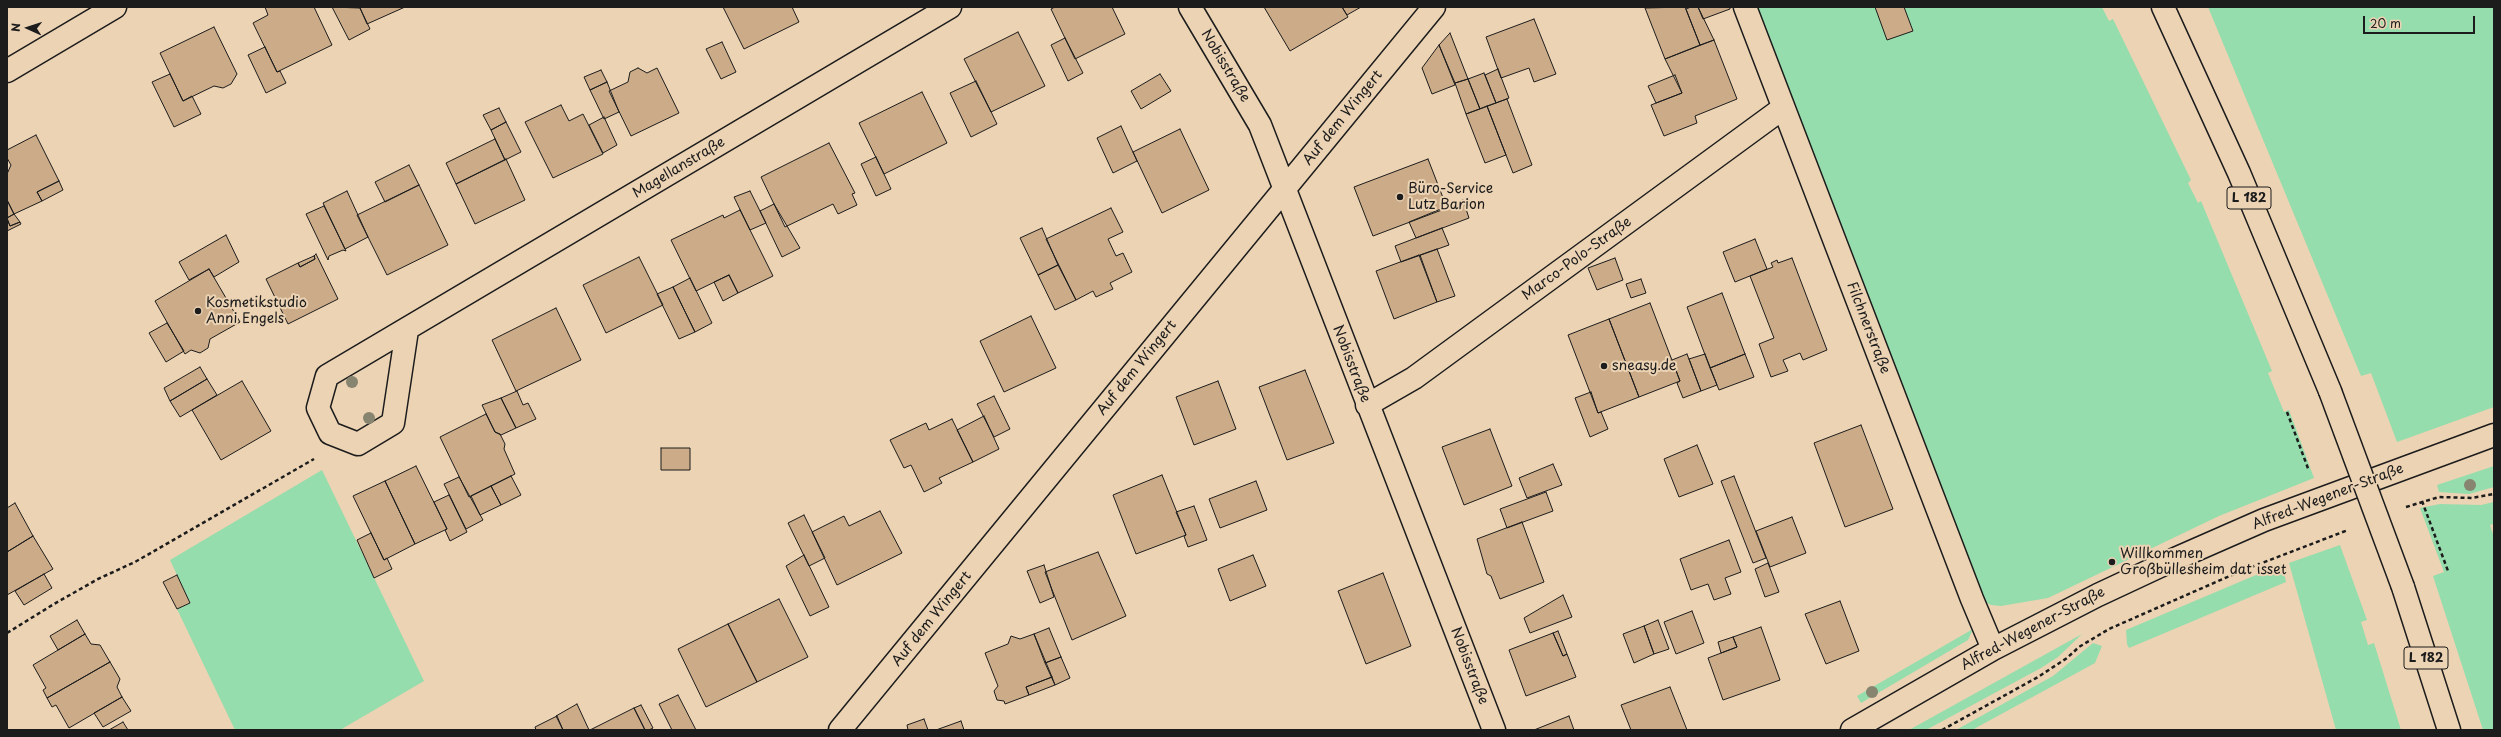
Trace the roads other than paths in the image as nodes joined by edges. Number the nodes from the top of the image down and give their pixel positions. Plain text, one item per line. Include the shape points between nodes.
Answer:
1 (115, 7) edge
2 (950, 7) edge
3 (1190, 7) edge
4 (1434, 7) edge
5 (1744, 7) edge
6 (2163, 7) edge
7 (7, 71) edge
8 (1783, 108) junction
9 (1284, 191) junction
10 (407, 330) junction
11 (1367, 405) junction
12 (2494, 435) edge
13 (1993, 649) junction
14 (840, 730) edge
15 (1494, 730) edge
16 (1852, 730) edge
17 (2449, 730) edge

1 - 7 street
2 - 10 street, Magellanstraße
3 - 9 street, Nobisstraße via 1260,124
4 - 9 street, Auf dem Wingert
5 - 8 street, Filchnerstraße
6 - 17 street, L 182, bridge via 2239,173 2330,391 2403,587
8 - 11 street, Marco-Polo-Straße via 1414,378
8 - 13 street, Filchnerstraße
9 - 11 street, Nobisstraße
9 - 14 street, Auf dem Wingert
10 - 10 street, Magellanstraße via 327,376 318,408 330,433 358,444 393,422
11 - 15 street, Nobisstraße
12 - 13 street, Alfred-Wegener-Straße via 2264,520 2098,595
13 - 16 street, Alfred-Wegener-Straße

